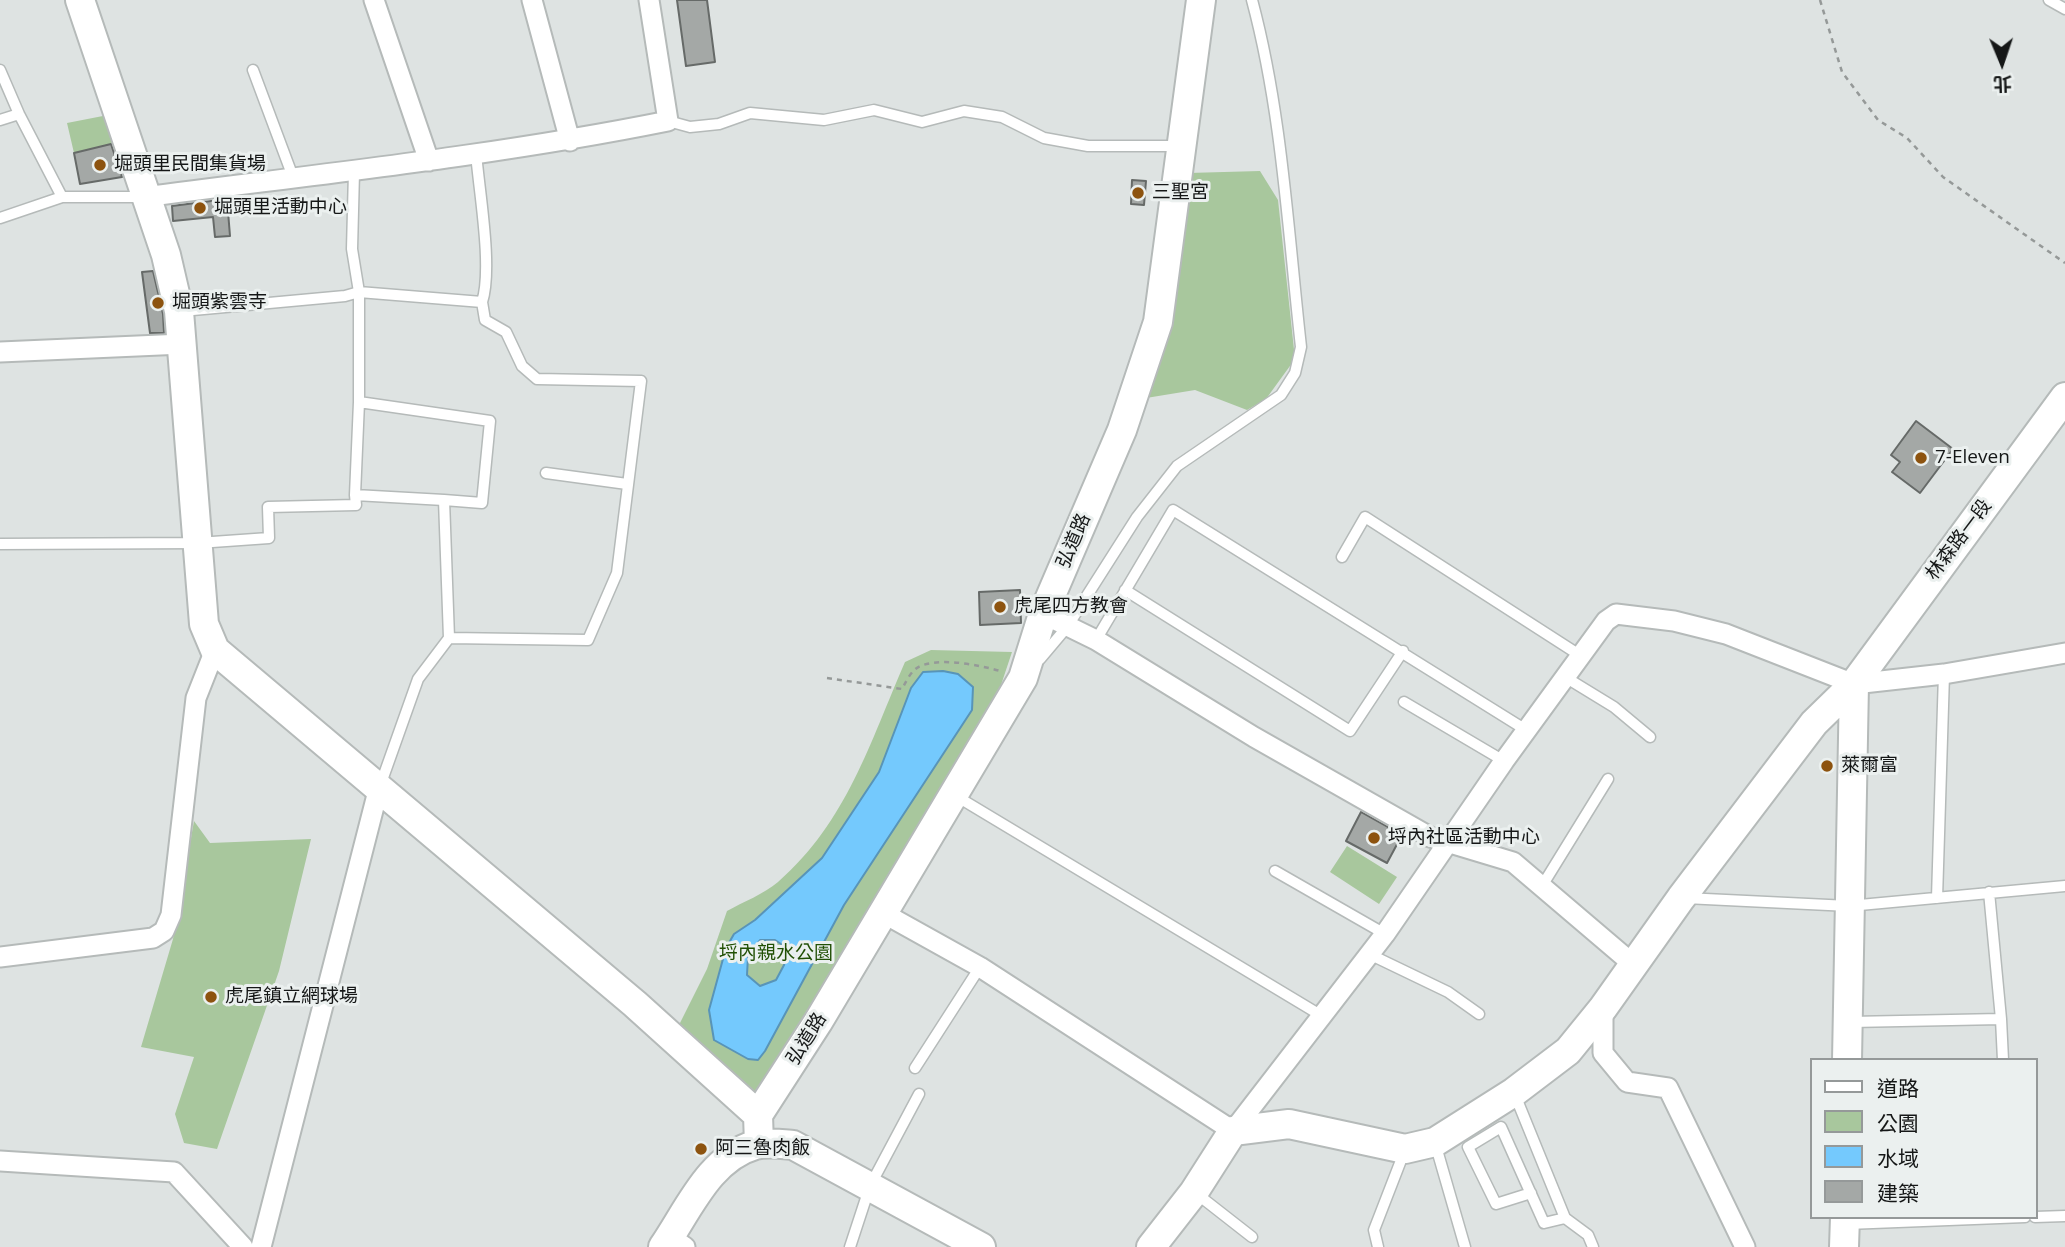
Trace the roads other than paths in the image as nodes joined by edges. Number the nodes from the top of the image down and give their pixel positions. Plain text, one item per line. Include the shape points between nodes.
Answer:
1 (80, 0) edge
2 (374, 0) edge
3 (532, 0) edge
4 (649, 0) edge
5 (1201, 0) edge
6 (1252, 0) edge
7 (2049, 0) edge
8 (2065, 9) edge
9 (0, 70) edge
10 (253, 71) dead end
11 (19, 114) junction
12 (0, 120) edge
13 (668, 121) junction
14 (570, 141) junction
15 (1182, 145) junction
16 (476, 153) junction
17 (429, 160) junction
18 (354, 173) junction
19 (293, 177) junction
20 (62, 197) junction
21 (144, 197) junction
22 (0, 218) edge
23 (359, 292) junction
24 (482, 302) junction
25 (179, 311) junction
26 (183, 344) junction
27 (0, 352) edge
28 (2065, 397) edge
29 (359, 402) junction
30 (546, 473) dead end
31 (627, 484) junction
32 (355, 495) junction
33 (444, 500) junction
34 (198, 543) junction
35 (0, 544) edge
36 (1342, 557) dead end
37 (1125, 590) junction
38 (1055, 620) junction
39 (449, 638) junction
40 (1096, 640) junction
41 (215, 650) junction
42 (1402, 651) junction
43 (2065, 653) edge
44 (1581, 656) junction
45 (1944, 674) junction
46 (1565, 677) junction
47 (1854, 684) junction
48 (1404, 702) dead end
49 (1526, 730) junction
50 (1650, 737) dead end
51 (1503, 761) junction
52 (1608, 779) dead end
53 (379, 787) junction
54 (954, 795) junction
55 (1449, 844) junction
56 (1275, 871) dead end
57 (1542, 886) junction
58 (2065, 886) edge
59 (1989, 892) junction
60 (1681, 898) junction
61 (1937, 898) junction
62 (1849, 906) junction
63 (883, 913) junction
64 (1385, 934) junction
65 (1369, 954) junction
66 (0, 957) edge
67 (1634, 965) junction
68 (980, 967) junction
69 (1603, 1008) junction
70 (1479, 1014) dead end
71 (1322, 1016) junction
72 (2001, 1019) junction
73 (1847, 1022) junction
74 (1847, 1058) edge
75 (2003, 1058) edge
76 (915, 1068) dead end
77 (1514, 1092) junction
78 (919, 1094) dead end
79 (758, 1115) junction
80 (1233, 1131) junction
81 (1435, 1142) junction
82 (759, 1144) junction
83 (1405, 1149) junction
84 (0, 1161) edge
85 (870, 1186) junction
86 (1194, 1192) junction
87 (1531, 1193) junction
88 (2065, 1216) edge
89 (2037, 1217) edge
90 (1565, 1218) junction
91 (1995, 1219) edge
92 (1844, 1229) edge
93 (1252, 1237) dead end
94 (673, 1244) edge
95 (243, 1247) edge
96 (261, 1247) edge
97 (850, 1247) edge
98 (981, 1247) edge
99 (1151, 1247) edge
100 (1378, 1247) edge
101 (1465, 1247) edge
102 (1593, 1247) edge
103 (1745, 1247) edge

1 - 21 street
2 - 17 street
3 - 14 street
4 - 13 street
5 - 15 street, 弘道路
6 - 38 lane via 1267,56 1278,147 1301,347 1295,373 1267,407 1177,466
7 - 8 lane
9 - 11 lane
10 - 19 lane
11 - 12 lane
11 - 20 lane
13 - 14 street
13 - 15 lane via 690,127 719,124 750,113 824,120 874,110 922,122 964,111 1002,117 1044,138 1088,146
14 - 16 street
15 - 38 street, 弘道路 via 1158,322
16 - 17 street
16 - 24 lane via 483,231
17 - 18 street
18 - 19 street
18 - 23 lane via 352,249
19 - 21 street
20 - 21 lane
20 - 22 lane
21 - 25 street via 166,255
23 - 24 lane
23 - 25 lane
23 - 29 lane
24 - 31 lane via 485,320 506,332 522,366 537,379 641,381
25 - 26 street
26 - 27 street
26 - 34 street
28 - 47 street, 林森路一段
29 - 32 lane
29 - 33 lane via 490,421 482,503
30 - 31 lane
31 - 39 lane via 617,573 588,640
32 - 33 lane
32 - 34 lane via 356,505 268,507 269,538
33 - 39 lane
34 - 35 lane
34 - 41 street via 204,624
36 - 44 lane via 1365,517
37 - 40 lane
37 - 42 lane via 1350,731
37 - 42 lane via 1173,510
38 - 40 street
38 - 54 street, 弘道路
39 - 53 lane via 418,679
40 - 55 street via 1254,737
41 - 53 street
41 - 66 street via 196,698 172,915 164,931 153,938
42 - 49 lane
43 - 45 street
44 - 46 street
44 - 47 street via 1606,621 1616,614 1630,614 1726,634
45 - 47 street
45 - 61 lane
46 - 49 street
46 - 50 lane via 1614,707
47 - 60 street, 林森路一段 via 1814,723
47 - 62 street
48 - 51 lane
49 - 51 street
51 - 55 street
52 - 57 lane
53 - 79 street
53 - 96 street
54 - 63 street, 弘道路
54 - 71 lane
55 - 57 street via 1513,862
55 - 64 street
56 - 64 lane
57 - 67 street
58 - 59 lane
59 - 61 lane
59 - 72 lane
60 - 62 lane
60 - 67 street, 林森路一段
61 - 62 lane
62 - 73 street
63 - 68 street
63 - 79 street, 弘道路
64 - 65 street
65 - 70 lane via 1448,992
65 - 71 street
67 - 69 street, 林森路一段
68 - 76 lane
68 - 80 street
69 - 77 street, 林森路一段 via 1568,1051
69 - 103 street via 1603,1053 1627,1082 1668,1088
71 - 80 street
72 - 73 lane
72 - 75 lane
73 - 74 street
77 - 81 street, 林森路一段
77 - 90 lane
78 - 85 lane
79 - 82 street
80 - 83 street via 1289,1124
80 - 86 street
81 - 83 street, 林森路一段
81 - 101 lane
82 - 85 street via 793,1145
82 - 94 street via 738,1151 690,1201
83 - 100 lane via 1374,1230
84 - 95 street via 174,1171
85 - 97 lane
85 - 98 street
86 - 93 lane
86 - 99 street
87 - 87 lane via 1501,1127 1468,1147 1496,1204
87 - 90 lane via 1544,1223
88 - 89 lane
90 - 102 lane via 1588,1235
91 - 92 lane

